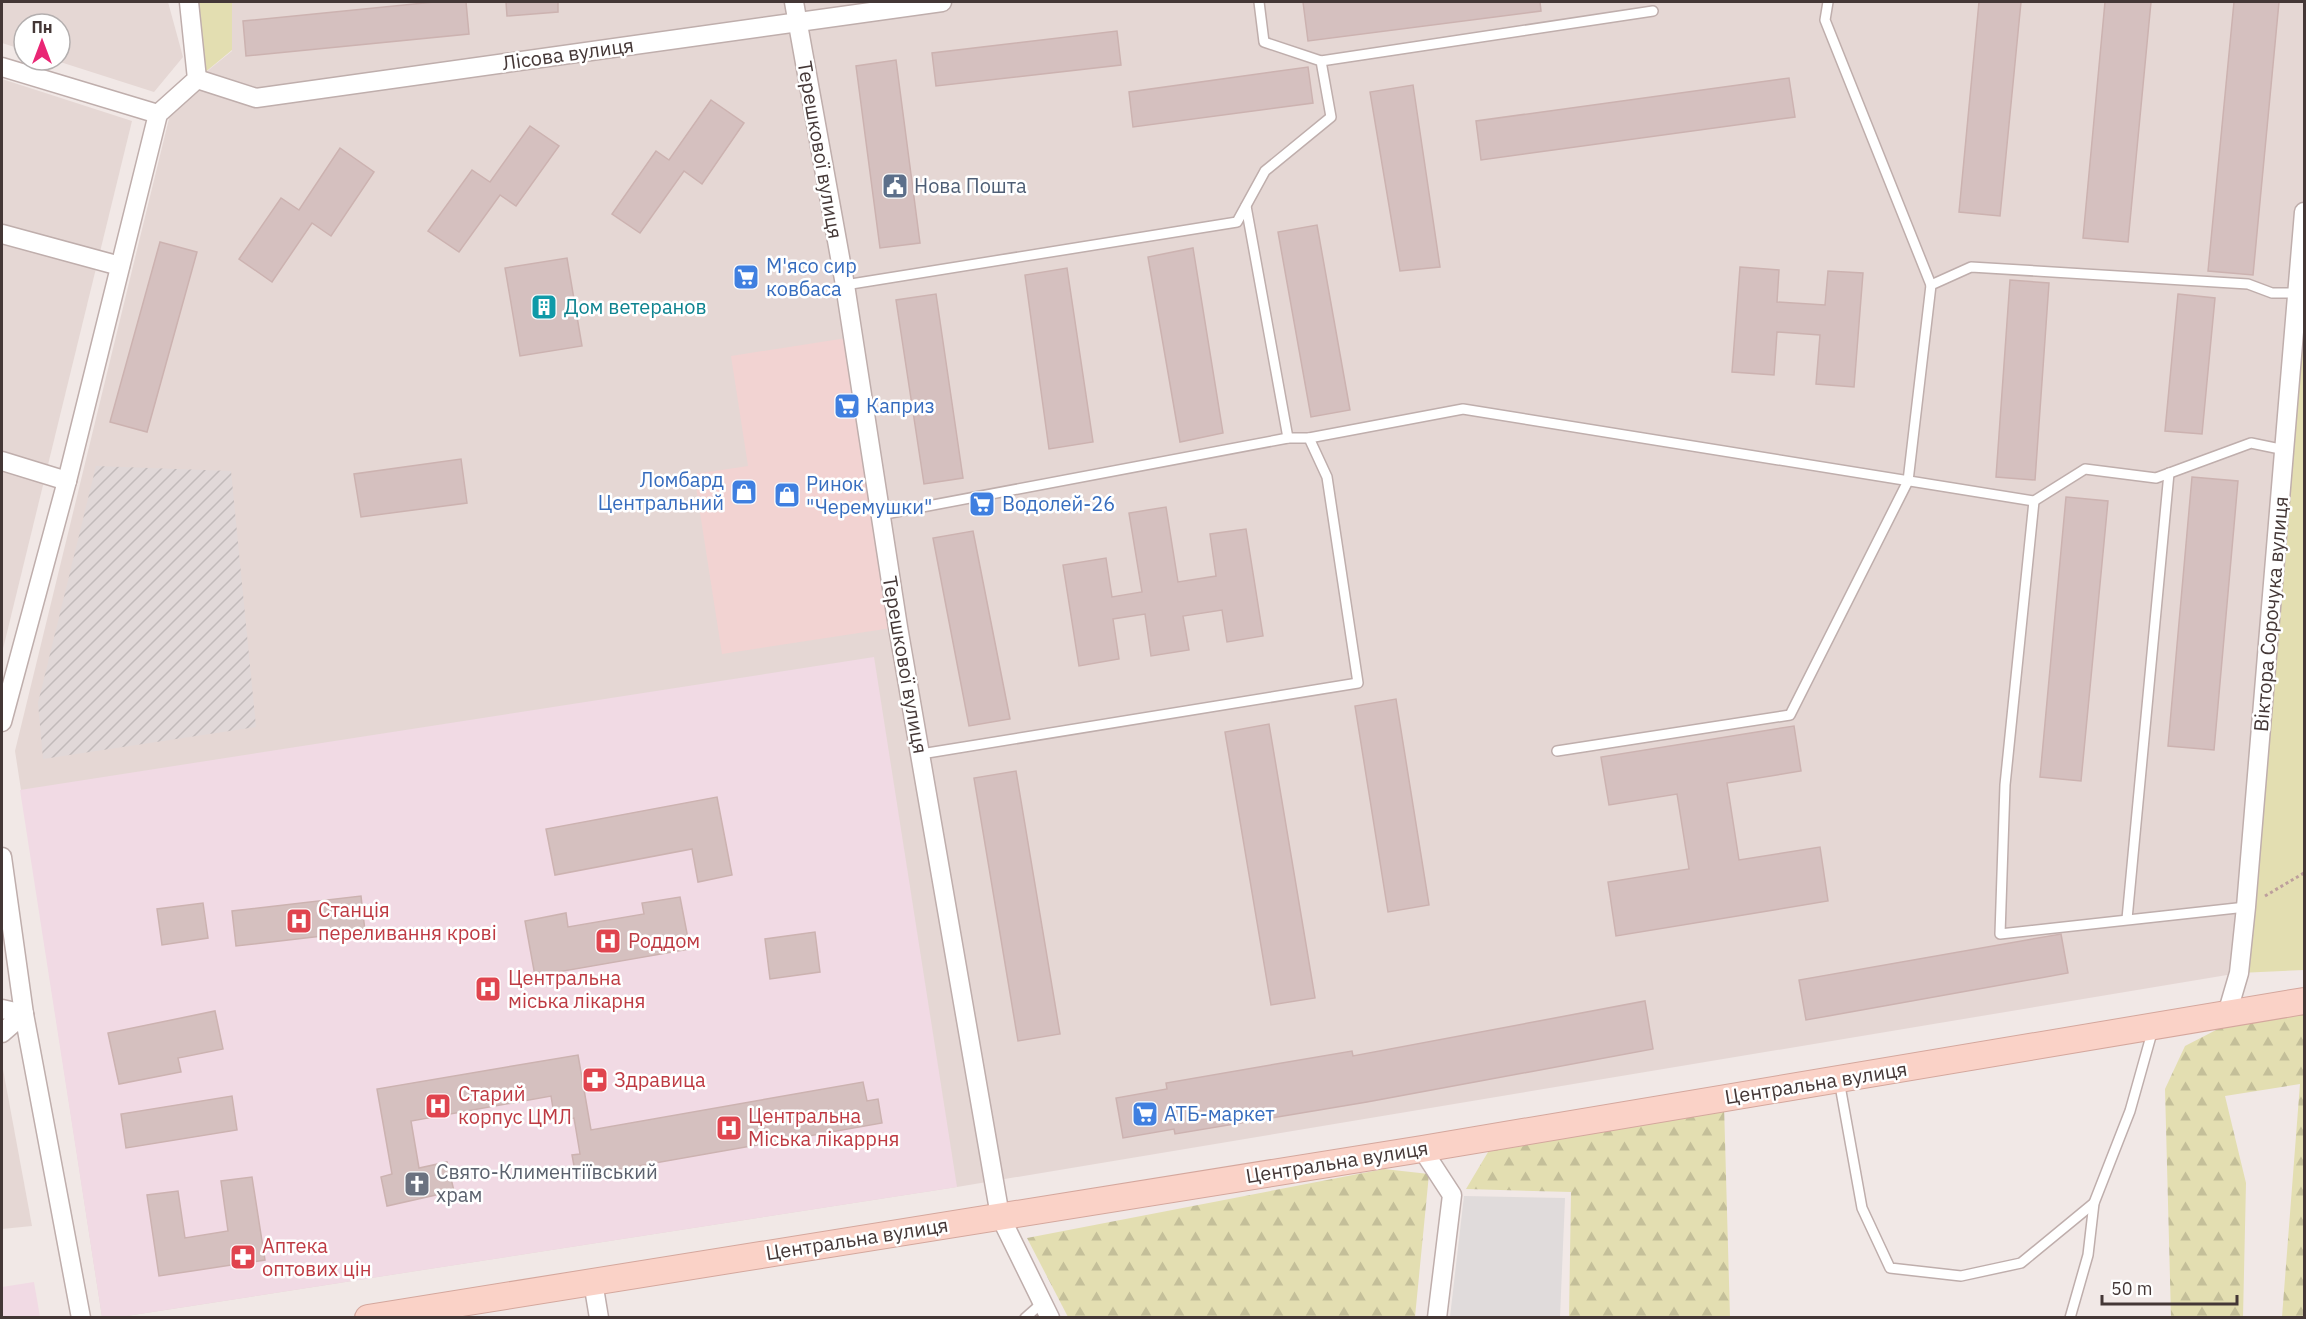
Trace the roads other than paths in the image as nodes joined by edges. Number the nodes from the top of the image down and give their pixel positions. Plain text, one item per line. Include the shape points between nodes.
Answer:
1 (189, 2) edge
2 (794, 2) edge
3 (942, 2) edge
4 (1259, 2) edge
5 (1828, 2) edge
6 (1653, 11) dead end
7 (797, 22) junction
8 (1322, 61) junction
9 (2, 67) edge
10 (197, 79) junction
11 (158, 114) junction
12 (1246, 206) junction
13 (2304, 222) edge
14 (2, 234) edge
15 (120, 266) junction
16 (844, 285) junction
17 (1931, 285) junction
18 (2299, 293) junction
19 (1288, 438) junction
20 (1309, 438) junction
21 (2285, 450) junction
22 (2, 461) edge
23 (2169, 473) junction
24 (68, 481) junction
25 (1908, 481) junction
26 (2034, 501) junction
27 (880, 515) junction
28 (2, 722) edge
29 (1557, 751) dead end
30 (921, 754) junction
31 (2, 857) edge
32 (2246, 907) junction
33 (2127, 919) junction
34 (2304, 1001) edge
35 (2, 1009) edge
36 (24, 1014) junction
37 (2227, 1014) junction
38 (2154, 1026) junction
39 (2, 1033) edge
40 (1839, 1079) junction
41 (1422, 1149) junction
42 (2094, 1203) junction
43 (1000, 1216) junction
44 (593, 1282) junction
45 (1046, 1310) edge
46 (81, 1317) edge
47 (368, 1317) edge
48 (599, 1317) edge
49 (1025, 1317) edge
50 (1437, 1317) edge
51 (2070, 1317) edge

1 - 10 street
2 - 7 street, Терешкової вулиця
3 - 7 street, Лісова вулиця
4 - 8 lane via 1264,42
5 - 17 lane via 1825,20
6 - 8 lane
7 - 10 street, Лісова вулиця via 256,98
7 - 16 street, Терешкової вулиця
8 - 12 lane via 1331,117 1265,171
9 - 11 street
10 - 11 street
11 - 15 street
12 - 16 lane via 1237,222
12 - 19 lane
13 - 18 street, Віктора Сорочука вулиця
14 - 15 street
15 - 24 street
16 - 27 street, Терешкової вулиця
17 - 18 lane via 1971,267 2248,284 2272,292
17 - 25 lane
18 - 21 street, Віктора Сорочука вулиця
19 - 20 lane
19 - 27 lane
20 - 25 lane via 1463,410
20 - 30 lane via 1327,477 1358,683
21 - 23 lane via 2252,443
21 - 32 street, Віктора Сорочука вулиця
22 - 24 street
23 - 26 lane via 2156,478 2085,469
23 - 33 lane
24 - 28 street
25 - 26 lane
25 - 29 lane via 1790,715
26 - 33 lane via 2005,785 2000,934
27 - 30 street, Терешкової вулиця
30 - 43 street, Терешкової вулиця
31 - 36 street
32 - 33 lane
32 - 37 street, Віктора Сорочука вулиця via 2240,973
34 - 37 main road, Центральна вулиця
35 - 36 street
36 - 39 street
36 - 46 street
37 - 38 main road, Центральна вулиця
38 - 40 main road, Центральна вулиця
38 - 42 lane via 2130,1111
40 - 41 main road, Центральна вулиця
40 - 42 lane via 1862,1208 1890,1268 1961,1276 2021,1263
41 - 43 main road, Центральна вулиця
41 - 50 street via 1452,1195
42 - 51 lane via 2088,1255
43 - 44 main road, Центральна вулиця
43 - 45 street, Терешкової вулиця
44 - 47 main road, Центральна вулиця
44 - 48 street
45 - 49 lane

